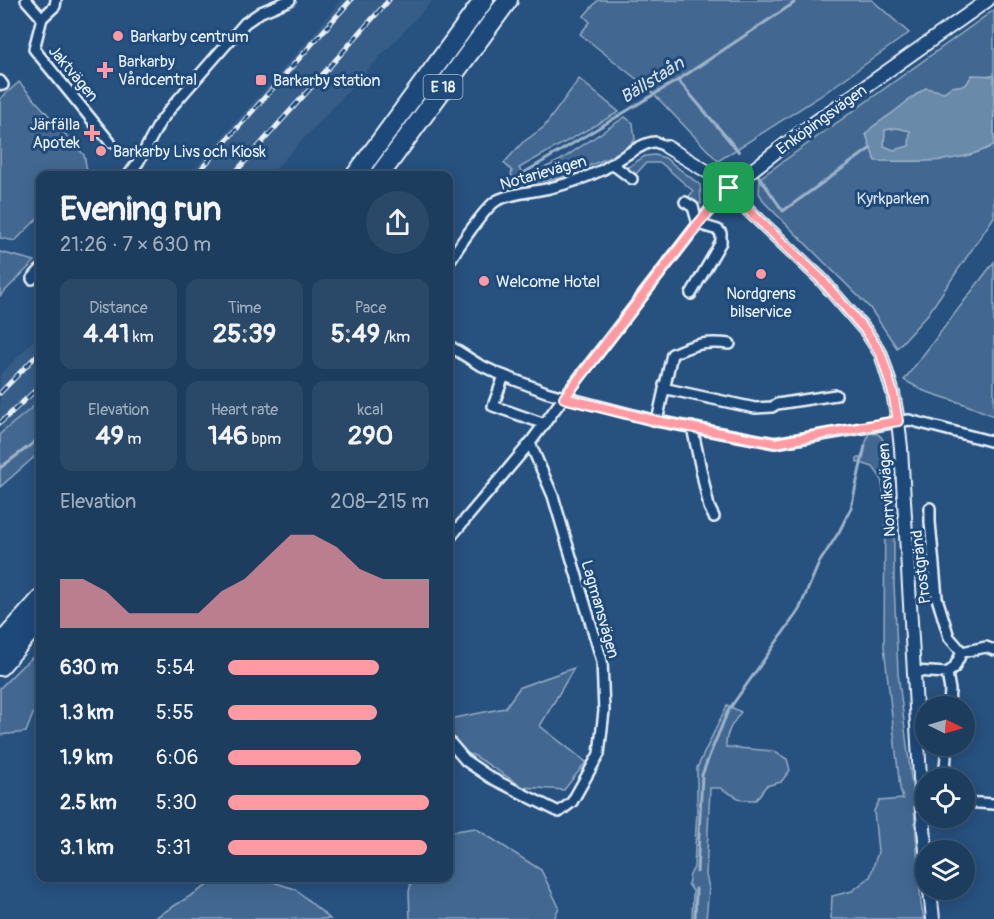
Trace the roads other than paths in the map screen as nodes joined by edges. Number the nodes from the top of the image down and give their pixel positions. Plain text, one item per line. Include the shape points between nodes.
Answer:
1 (26, 0) edge
2 (56, 0) edge
3 (290, 0) edge
4 (484, 0) edge
5 (508, 0) edge
6 (988, 0) edge
7 (42, 18) junction
8 (110, 142) dead end
9 (668, 147) joint
10 (612, 164) junction
11 (131, 171) edge
12 (359, 171) edge
13 (383, 171) edge
14 (632, 179) dead end
15 (729, 188) junction
16 (685, 201) dead end
17 (698, 224) junction
18 (453, 256) edge
19 (36, 274) edge
20 (32, 279) dead end
21 (691, 294) dead end
22 (730, 344) dead end
23 (453, 348) edge
24 (504, 376) junction
25 (664, 385) junction
26 (836, 396) dead end
27 (564, 398) junction
28 (657, 421) junction
29 (898, 421) junction
30 (544, 424) junction
31 (692, 428) junction
32 (994, 442) edge
33 (530, 443) junction
34 (930, 508) dead end
35 (714, 517) dead end
36 (453, 534) edge
37 (36, 604) edge
38 (36, 625) edge
39 (0, 645) edge
40 (994, 650) edge
41 (962, 652) junction
42 (0, 666) edge
43 (914, 671) junction
44 (947, 673) junction
45 (950, 696) edge
46 (453, 746) edge
47 (975, 803) edge
48 (994, 804) edge
49 (925, 840) edge
50 (931, 900) edge
51 (933, 919) edge

1 - 7 street
2 - 7 street, Jaktvägen
3 - 11 street via 245,23 213,57 160,122
4 - 12 highway, E 18
5 - 13 highway, E 18
6 - 15 street, Enköpingsvägen
7 - 8 street, Jaktvägen via 34,49
9 - 10 street, Notarievägen via 647,143
9 - 15 street, Norrviksvägen
10 - 14 street
10 - 18 street, Notarievägen via 579,180 496,201
15 - 17 street, Enköpingsvägen
15 - 29 street, Norrviksvägen via 821,279 866,331 881,354
16 - 17 street via 693,207
17 - 21 street via 718,230 721,242
17 - 27 street, Enköpingsvägen
19 - 20 street
22 - 25 street via 698,344 672,354
23 - 24 street
24 - 27 street
24 - 30 street via 493,406
25 - 26 street via 756,408
25 - 28 street
27 - 28 street
27 - 30 street, Enköpingsvägen
28 - 31 street
29 - 31 street via 775,443
29 - 32 street via 909,420
29 - 43 street, Norrviksvägen
30 - 33 street, Enköpingsvägen
31 - 35 street
33 - 36 street, Enköpingsvägen
33 - 46 street, Lagmansvägen via 553,496 602,661 604,711 599,754 572,802 559,812 491,778 466,761
34 - 41 street, Prostgränd via 937,598 949,637
37 - 39 highway
38 - 42 highway
40 - 41 street
41 - 44 street
43 - 44 street
43 - 49 street, Norrviksvägen
44 - 45 street
47 - 48 street
50 - 51 street

